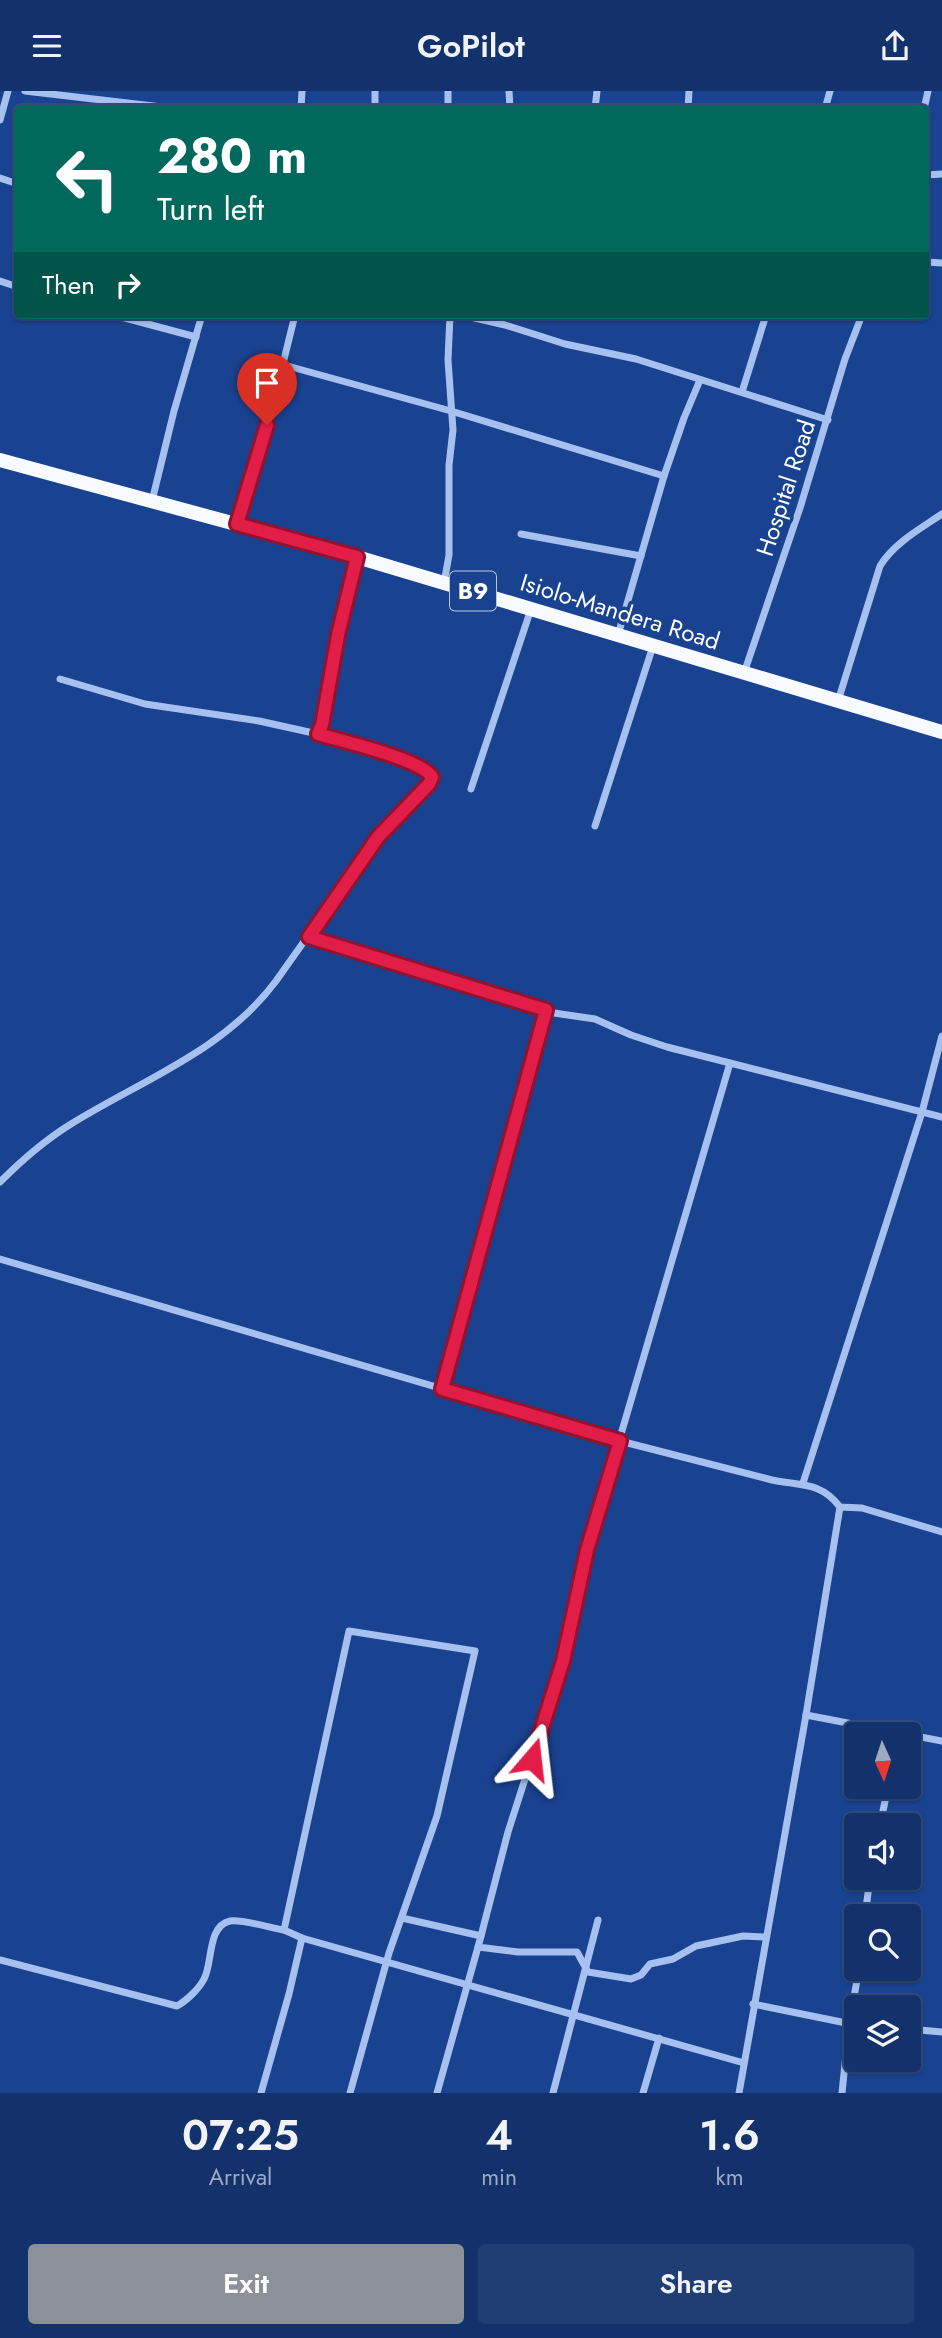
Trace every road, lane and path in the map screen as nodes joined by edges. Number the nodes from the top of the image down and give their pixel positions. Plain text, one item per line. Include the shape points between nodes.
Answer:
1 (8, 91) edge
2 (25, 91) edge
3 (145, 105) edge
4 (0, 120) edge
5 (129, 319) edge
6 (201, 319) edge
7 (294, 319) edge
8 (450, 319) edge
9 (485, 319) edge
10 (765, 319) edge
11 (860, 319) edge
12 (196, 337) junction
13 (284, 365) junction
14 (700, 380) junction
15 (742, 392) junction
16 (451, 411) junction
17 (828, 420) junction
18 (0, 460) edge
19 (664, 476) junction
20 (152, 501) junction
21 (942, 514) edge
22 (237, 524) junction
23 (521, 534) dead end
24 (641, 556) junction
25 (357, 557) junction
26 (444, 583) junction
27 (532, 609) junction
28 (618, 635) junction
29 (653, 645) junction
30 (744, 673) junction
31 (60, 679) dead end
32 (837, 703) junction
33 (942, 732) edge
34 (318, 734) junction
35 (471, 789) dead end
36 (595, 826) dead end
37 (309, 937) junction
38 (546, 1010) junction
39 (942, 1035) edge
40 (730, 1063) junction
41 (922, 1112) junction
42 (942, 1117) edge
43 (0, 1182) edge
44 (0, 1259) edge
45 (442, 1389) junction
46 (620, 1441) junction
47 (803, 1483) junction
48 (840, 1507) junction
49 (942, 1532) edge
50 (806, 1715) junction
51 (844, 1722) edge
52 (921, 1737) edge
53 (942, 1741) edge
54 (402, 1918) junction
55 (598, 1920) dead end
56 (284, 1930) junction
57 (481, 1936) junction
58 (766, 1937) junction
59 (302, 1938) junction
60 (478, 1947) junction
61 (0, 1960) edge
62 (387, 1961) junction
63 (585, 1970) junction
64 (469, 1984) junction
65 (753, 2004) junction
66 (575, 2014) junction
67 (844, 2023) edge
68 (921, 2030) edge
69 (942, 2032) edge
70 (659, 2038) junction
71 (744, 2063) junction
72 (845, 2072) edge
73 (261, 2093) edge
74 (350, 2093) edge
75 (437, 2093) edge
76 (553, 2093) edge
77 (643, 2093) edge
78 (739, 2093) edge
79 (842, 2093) edge

1 - 4 street
2 - 3 street
5 - 12 street
6 - 12 street
7 - 13 street
8 - 16 street
9 - 14 street
10 - 15 street
11 - 17 street, Hospital Road
12 - 20 street
13 - 16 street
13 - 22 street
14 - 15 street
14 - 19 street
15 - 17 street
16 - 19 street
16 - 26 street via 449,555
17 - 30 street, Hospital Road
18 - 20 highway, Isiolo-Mandera Road / B9
19 - 24 street
20 - 22 highway, Isiolo-Mandera Road / B9
21 - 32 street via 898,544 880,566
22 - 25 highway, Isiolo-Mandera Road / B9
23 - 24 street
24 - 28 street
25 - 26 highway, Isiolo-Mandera Road / B9
25 - 34 street
26 - 27 highway, Isiolo-Mandera Road / B9
27 - 28 highway, Isiolo-Mandera Road / B9
27 - 35 street
28 - 29 highway, Isiolo-Mandera Road / B9
29 - 30 highway, Isiolo-Mandera Road / B9
29 - 36 street
30 - 32 highway, Isiolo-Mandera Road / B9
31 - 34 street via 145,704
32 - 33 highway, Isiolo-Mandera Road / B9
34 - 37 street via 415,764 432,777 378,837
37 - 38 street
37 - 43 street via 261,1002 240,1022 178,1065 67,1126
38 - 40 street via 595,1019 644,1040
38 - 45 street
39 - 41 street
40 - 41 street
40 - 46 street
41 - 42 street
41 - 47 street
44 - 45 street
45 - 46 street
46 - 47 street via 772,1480
46 - 57 street via 587,1550 563,1661 508,1832
47 - 48 street
48 - 49 street via 862,1508
48 - 50 street
50 - 51 street
50 - 58 street
52 - 53 street
54 - 56 street via 437,1816 475,1651 349,1631
54 - 57 street
54 - 62 street
55 - 63 street
56 - 59 street
56 - 61 street via 231,1921 222,1925 214,1937 204,1979 177,2006
57 - 60 street
58 - 63 street via 743,1936 696,1946 673,1959 650,1964 631,1979
58 - 65 street
59 - 62 street
59 - 73 street
60 - 63 street via 577,1952
60 - 64 street
62 - 64 street
62 - 74 street
63 - 66 street
64 - 66 street
64 - 75 street
65 - 67 street
65 - 71 street
66 - 70 street
66 - 76 street
68 - 69 street
70 - 71 street
70 - 77 street
71 - 78 street
72 - 79 street

